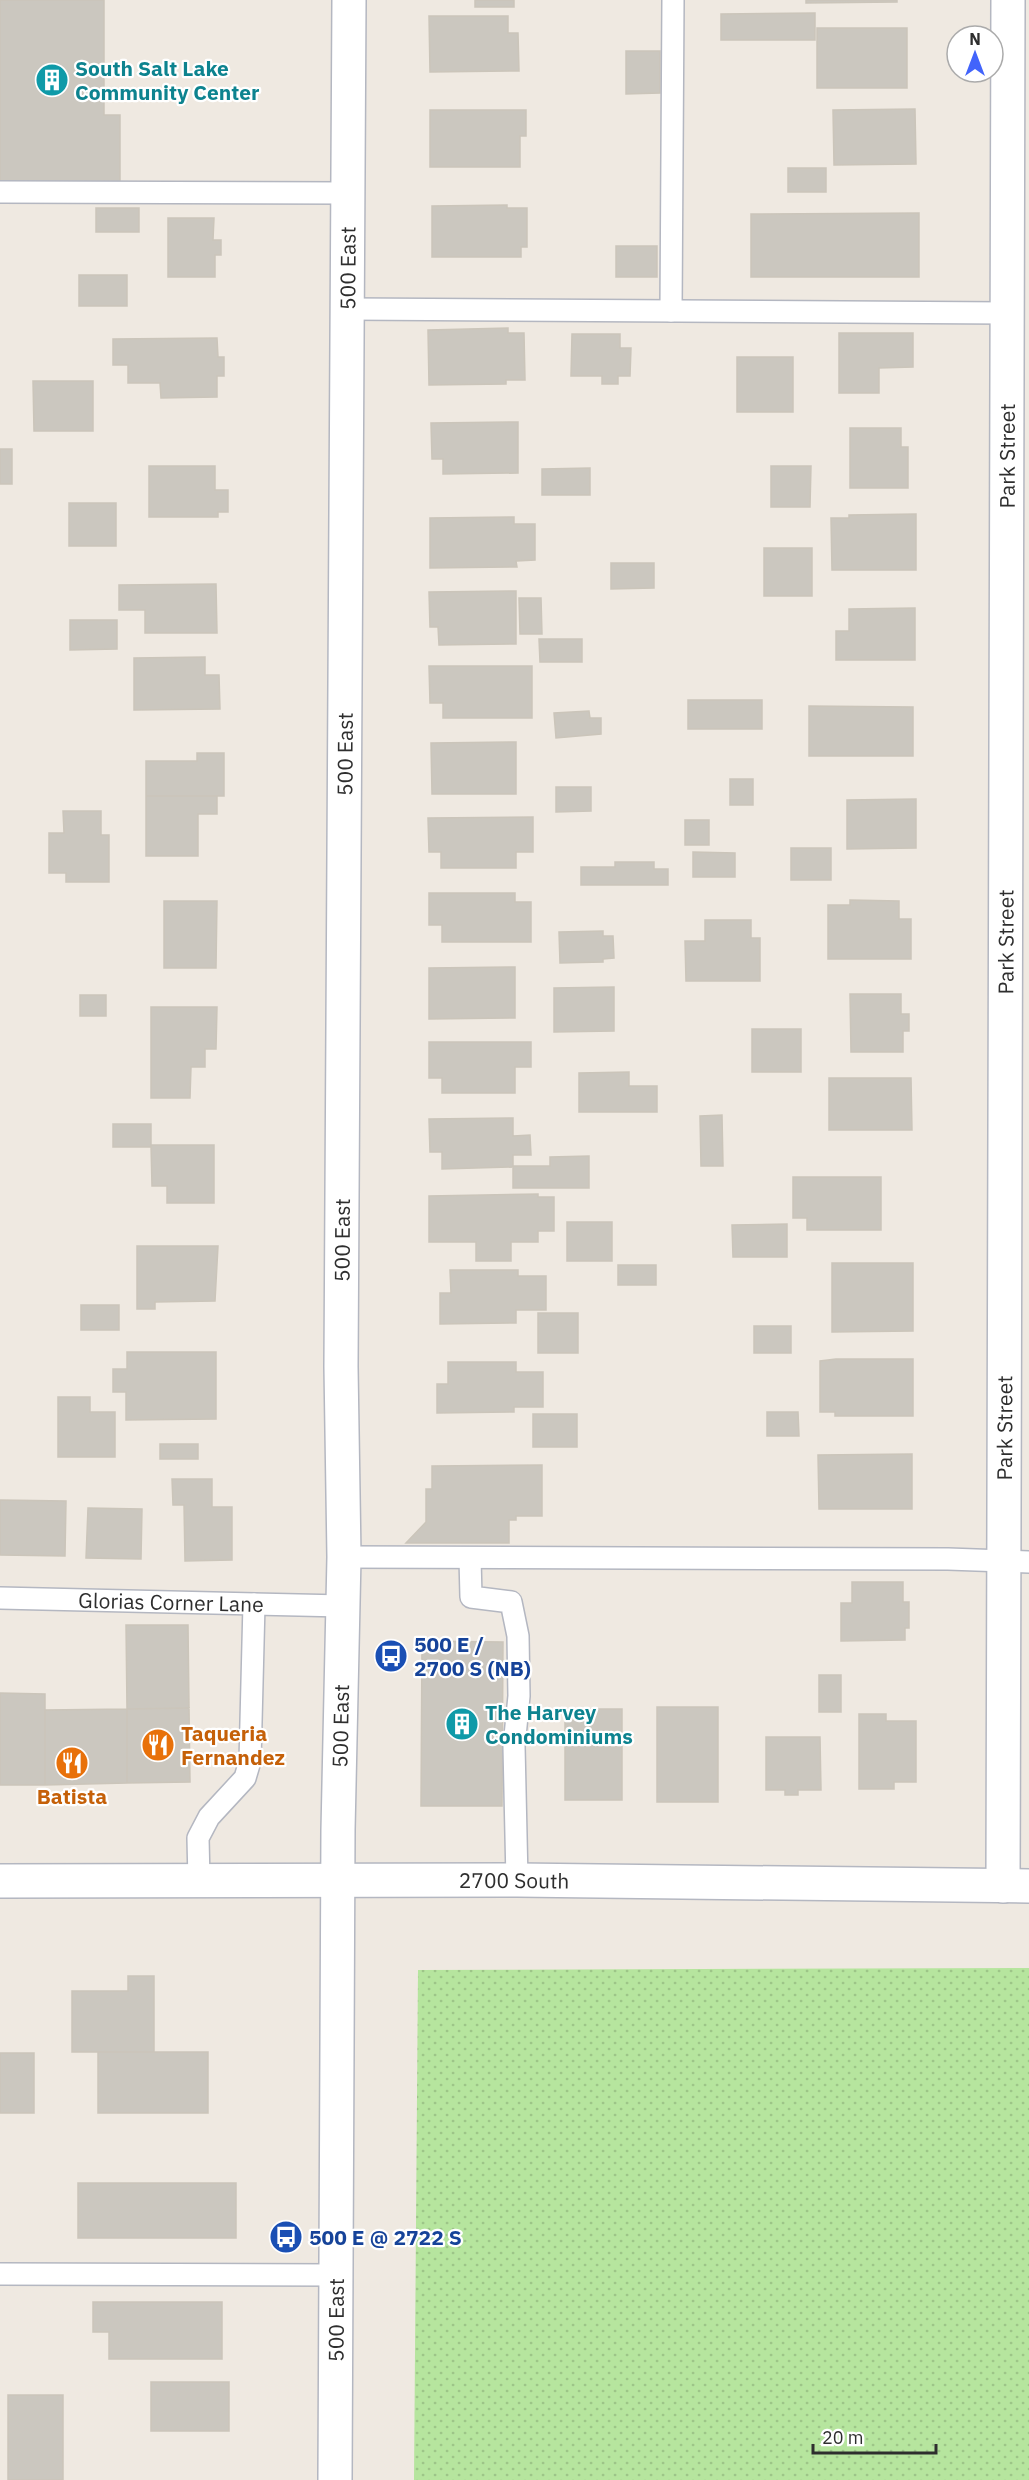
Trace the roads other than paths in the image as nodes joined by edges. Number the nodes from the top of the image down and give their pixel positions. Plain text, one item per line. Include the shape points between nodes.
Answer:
1 (349, 0) edge
2 (673, 0) edge
3 (1008, 0) edge
4 (1018, 122) edge
5 (0, 192) edge
6 (349, 193) junction
7 (349, 309) junction
8 (671, 311) junction
9 (1007, 314) junction
10 (344, 1557) junction
11 (470, 1558) junction
12 (1016, 1560) edge
13 (0, 1598) edge
14 (254, 1604) junction
15 (343, 1606) junction
16 (339, 1880) junction
17 (517, 1880) junction
18 (0, 1881) edge
19 (200, 1881) junction
20 (1016, 1886) edge
21 (0, 2274) edge
22 (336, 2275) junction
23 (335, 2480) edge

1 - 6 street, 500 East
2 - 8 lane
3 - 4 street, Park Street
4 - 9 street, Park Street
5 - 6 lane
6 - 7 street, 500 East
7 - 8 lane
7 - 10 street, 500 East via 341,1355
8 - 9 lane
9 - 12 street, Park Street
10 - 11 lane
10 - 15 street, 500 East
11 - 12 lane
11 - 17 lane via 471,1598 511,1602 518,1636 519,1696 514,1746
12 - 20 street, Park Street
13 - 14 lane, Glorias Corner Lane
14 - 15 lane, Glorias Corner Lane
14 - 19 lane via 250,1761 245,1778 209,1817 198,1838
15 - 16 street, 500 East
16 - 17 street, 2700 South
16 - 19 street, 2700 South
16 - 22 street, 500 East
17 - 20 street, 2700 South
18 - 19 street, 2700 South
21 - 22 lane
22 - 23 street, 500 East

